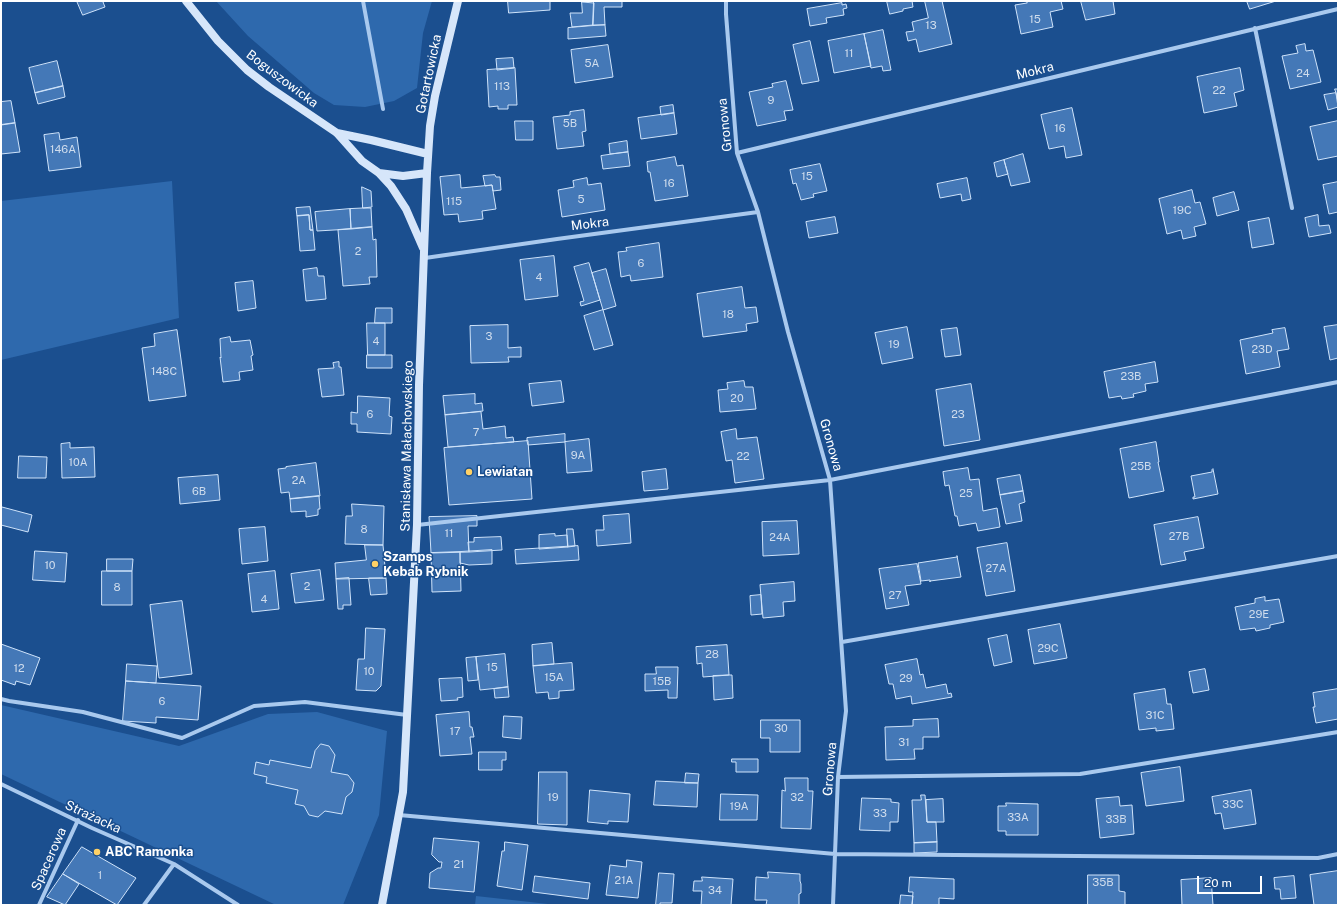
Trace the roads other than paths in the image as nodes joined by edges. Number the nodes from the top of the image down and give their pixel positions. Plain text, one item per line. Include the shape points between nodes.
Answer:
1 (186, 1) edge
2 (363, 1) edge
3 (458, 1) edge
4 (726, 1) edge
5 (1338, 8) edge
6 (1255, 28) junction
7 (383, 109) dead end
8 (337, 133) junction
9 (737, 153) junction
10 (428, 154) junction
11 (379, 173) junction
12 (427, 173) junction
13 (1292, 208) dead end
14 (758, 212) junction
15 (424, 254) junction
16 (1338, 382) edge
17 (830, 480) junction
18 (417, 525) junction
19 (1338, 556) edge
20 (842, 642) junction
21 (1, 699) edge
22 (407, 715) junction
23 (1338, 732) edge
24 (838, 777) junction
25 (1, 784) edge
26 (399, 815) junction
27 (78, 820) junction
28 (835, 854) junction
29 (1338, 854) edge
30 (174, 864) junction
31 (39, 905) edge
32 (144, 905) edge
33 (238, 905) edge
34 (382, 905) edge
35 (833, 905) edge

1 - 8 street, Boguszowicka via 218,41 247,70
2 - 7 street
3 - 10 street, Gotartowicka via 435,96
4 - 9 street, Gronowa
5 - 6 street, Mokra
6 - 9 street, Mokra
6 - 13 street
8 - 10 street, Boguszowicka
8 - 11 street, Boguszowicka via 362,161
9 - 14 street, Gronowa
10 - 12 street, Stanisława Małachowskiego
11 - 12 street, Boguszowicka via 403,176
11 - 15 street, Boguszowicka via 400,197
12 - 15 street, Stanisława Małachowskiego
14 - 15 street, Mokra
14 - 17 street, Gronowa via 788,332
15 - 18 street, Stanisława Małachowskiego
16 - 17 street
17 - 18 street
17 - 20 street, Gronowa
18 - 22 street, Stanisława Małachowskiego
19 - 20 street
20 - 24 street, Gronowa via 846,711
21 - 22 street via 83,712 182,738 254,706 305,702
22 - 26 street, Stanisława Małachowskiego via 403,792
23 - 24 street via 1080,774
24 - 28 street, Gronowa
25 - 27 street, Strażacka
26 - 28 street
26 - 34 street, Stanisława Małachowskiego
27 - 30 street, Strażacka
27 - 31 street, Spacerowa
28 - 29 street via 1318,858
28 - 35 street, Gronowa
30 - 32 street
30 - 33 street, Strażacka

